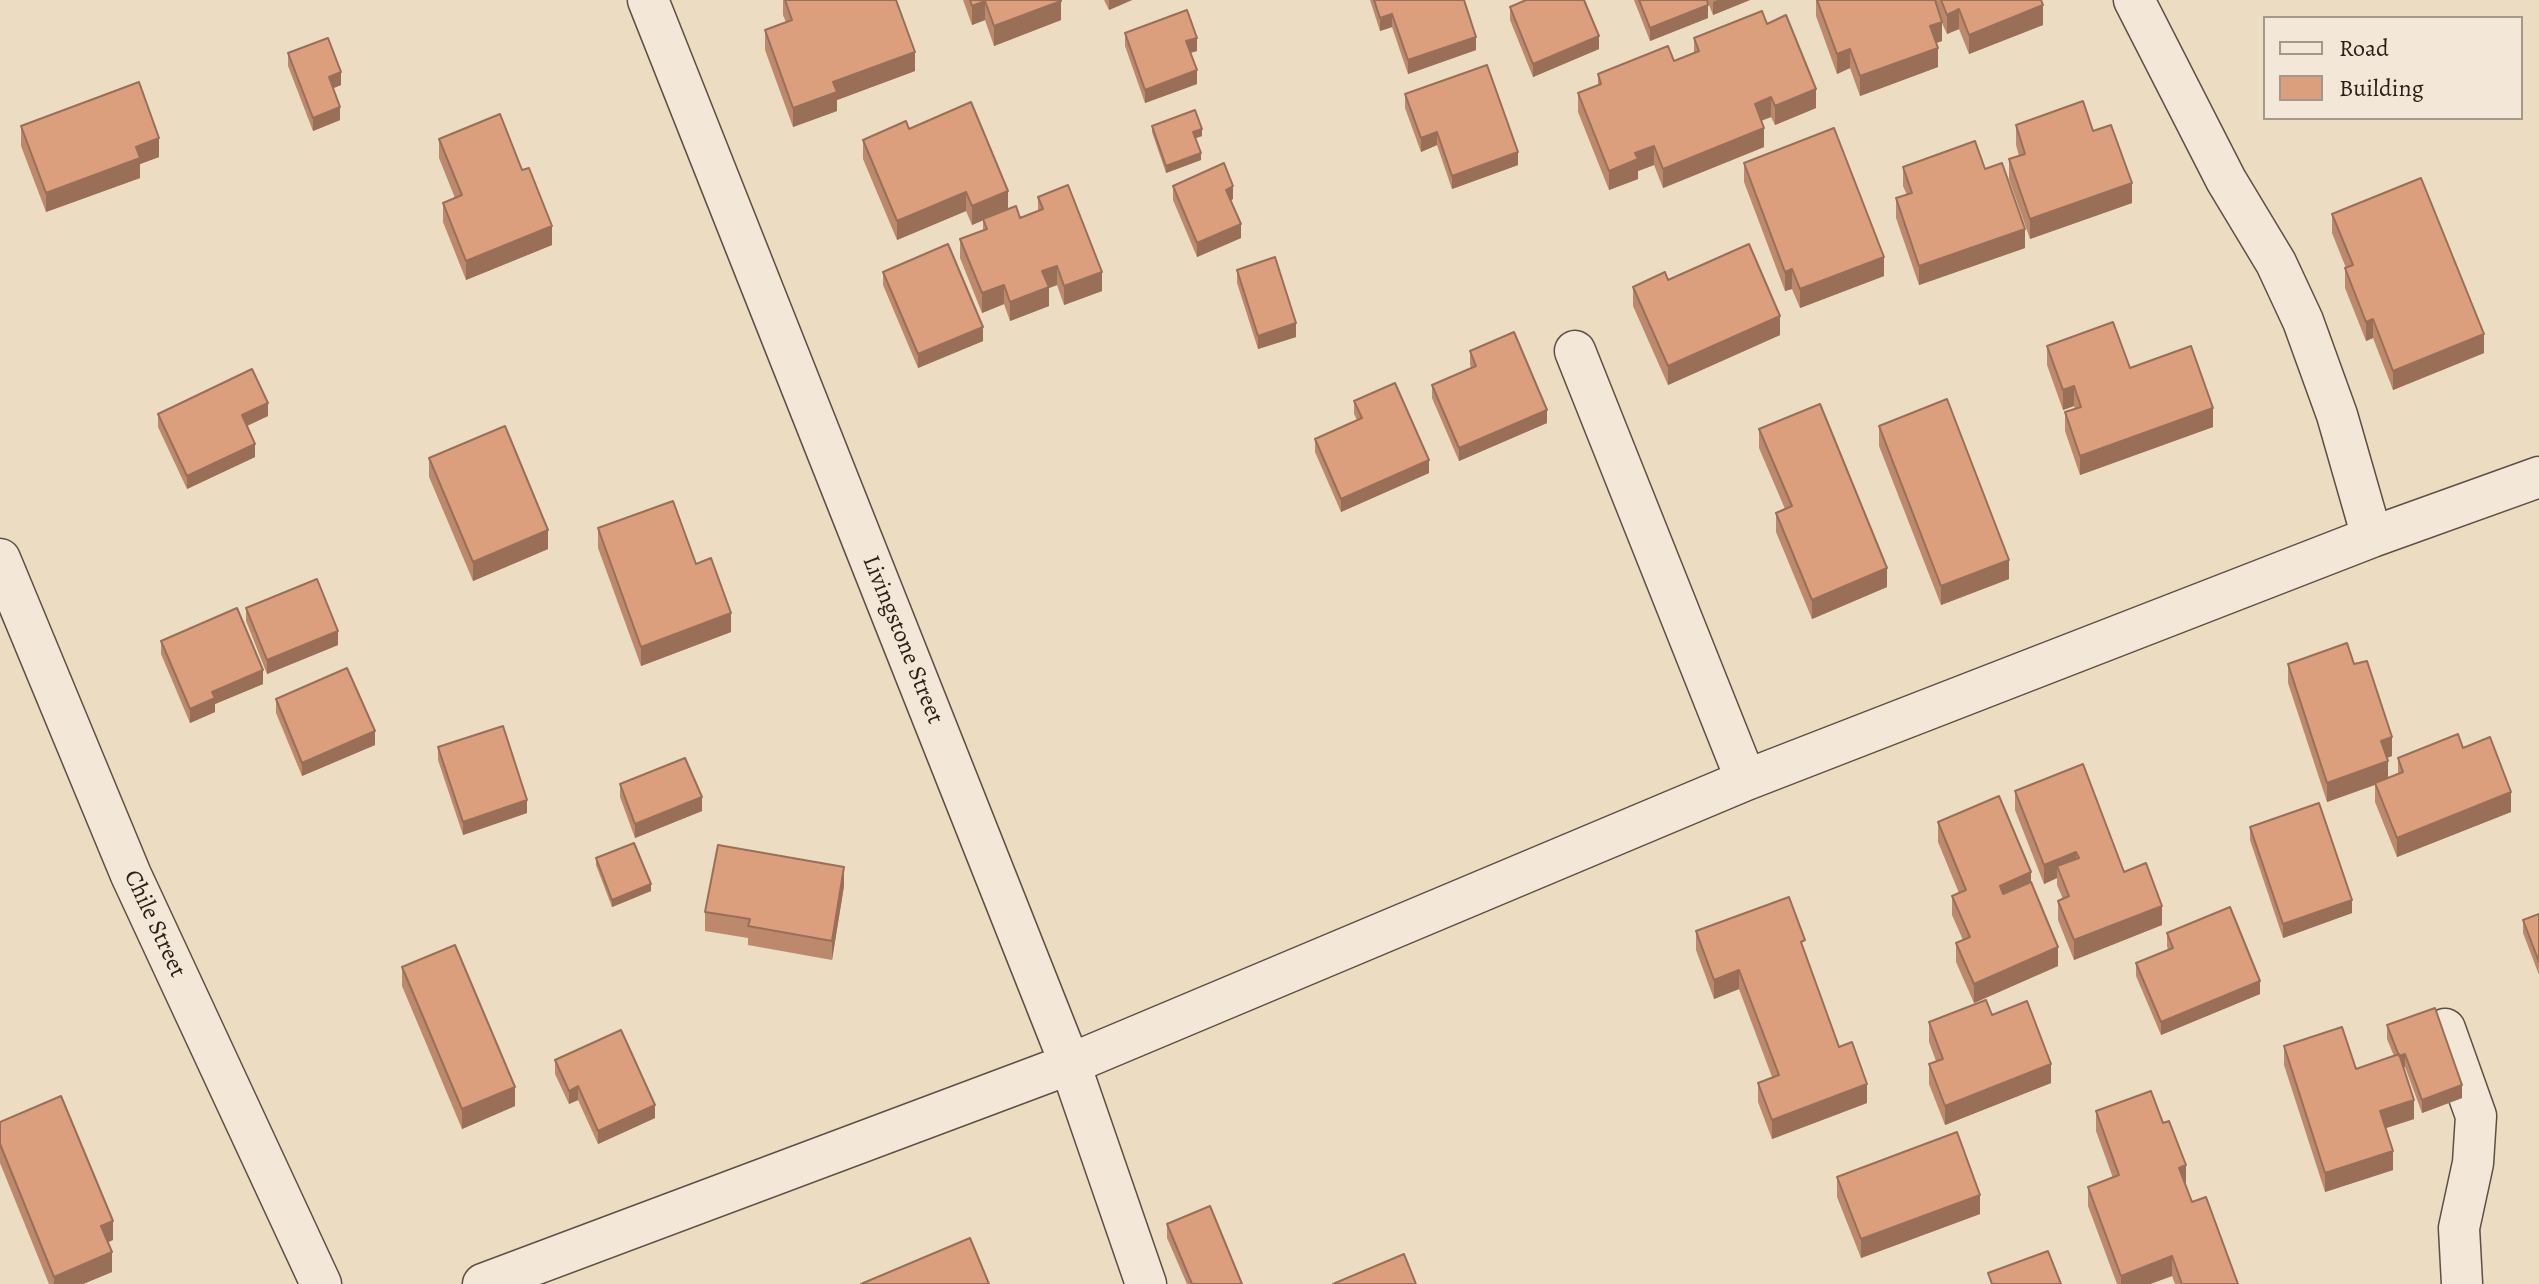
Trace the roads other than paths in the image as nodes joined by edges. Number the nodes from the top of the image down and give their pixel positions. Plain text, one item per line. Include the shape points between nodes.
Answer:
1 (648, 0) edge
2 (2134, 0) edge
3 (1575, 351) dead end
4 (2539, 477) edge
5 (2372, 537) junction
6 (0, 559) edge
7 (1746, 780) junction
8 (2445, 1029) edge
9 (1070, 1064) junction
10 (321, 1284) edge
11 (483, 1284) edge
12 (1146, 1284) edge
13 (2462, 1284) edge

1 - 9 street, Livingstone Street
2 - 5 street via 2303,321
3 - 7 street
4 - 5 street
5 - 7 street
6 - 10 street, Chile Street via 131,875
7 - 9 street
8 - 13 street via 2476,1116 2473,1163 2459,1228
9 - 11 street
9 - 12 street, Livingstone Street

